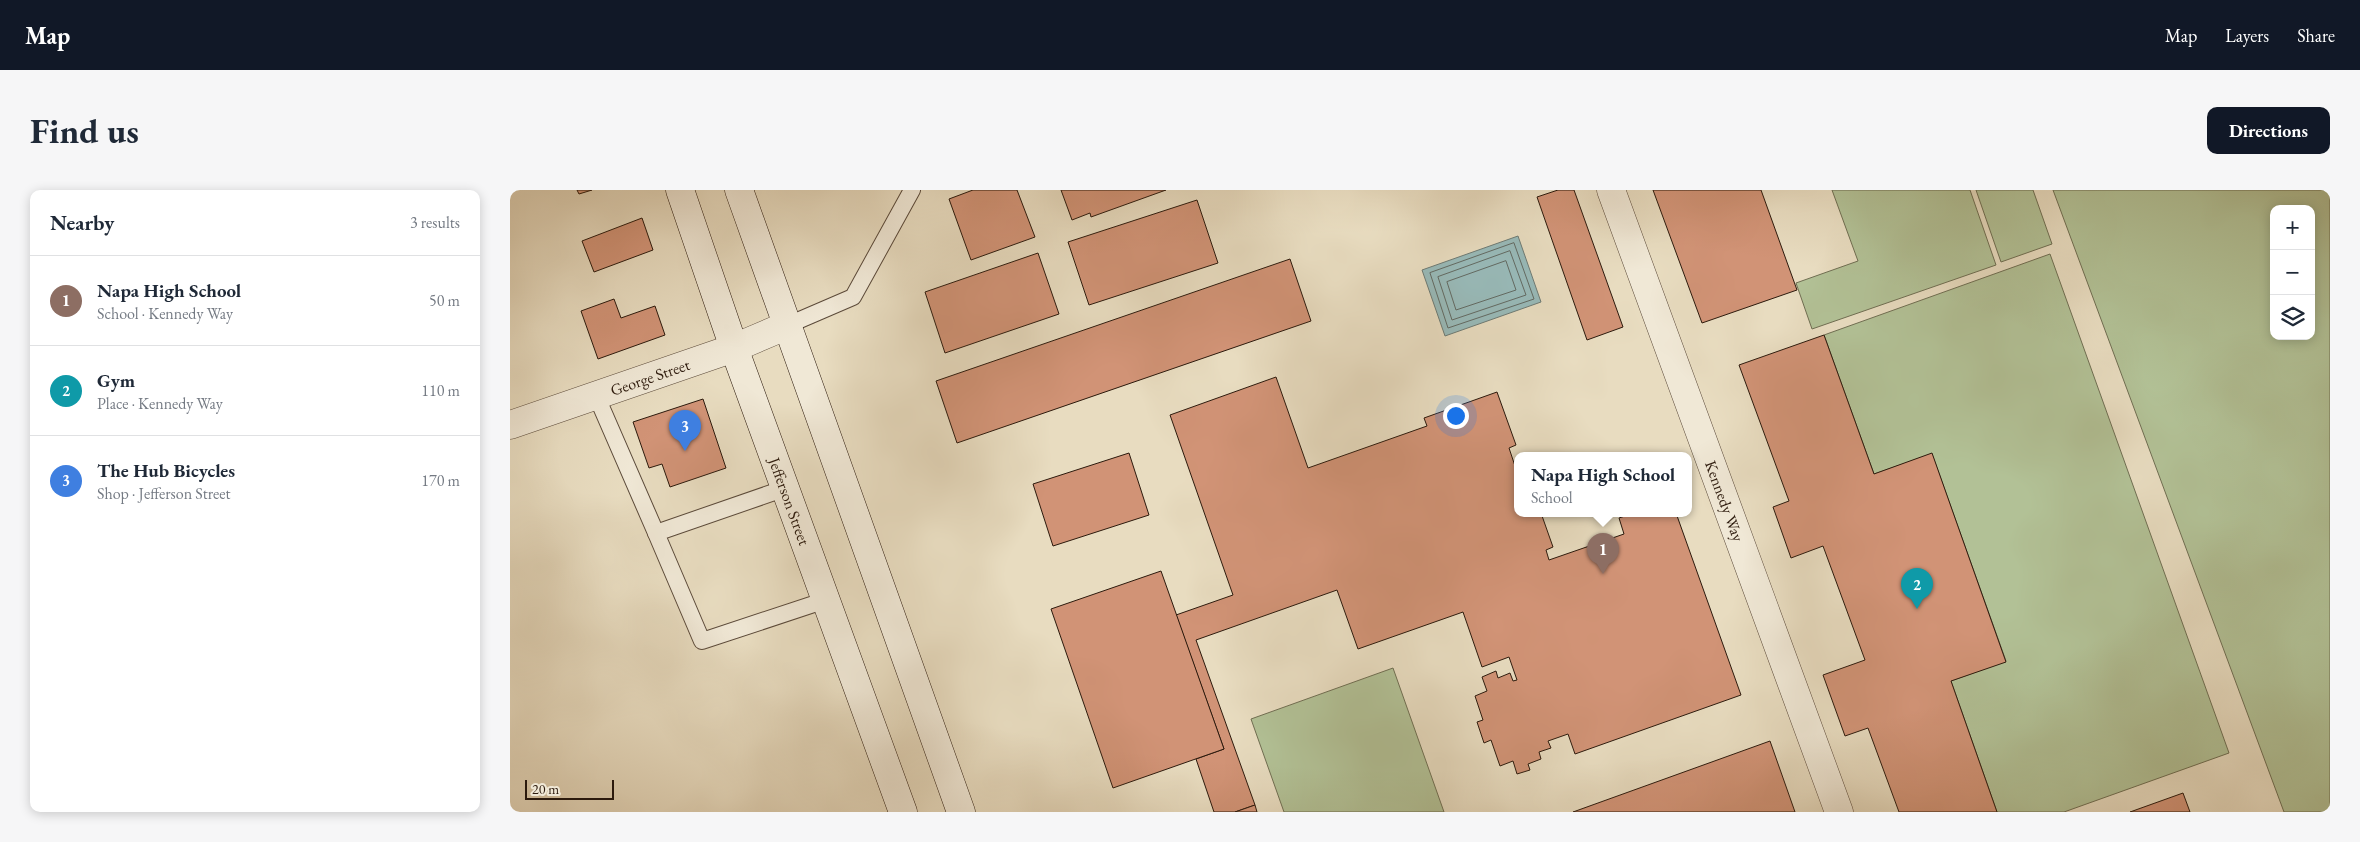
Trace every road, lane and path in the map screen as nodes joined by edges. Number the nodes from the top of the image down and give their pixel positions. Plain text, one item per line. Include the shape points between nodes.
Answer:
1 (680, 190) edge
2 (739, 190) edge
3 (912, 190) edge
4 (1611, 190) edge
5 (788, 325) junction
6 (734, 348) junction
7 (596, 394) junction
8 (510, 425) edge
9 (786, 488) junction
10 (656, 533) junction
11 (826, 600) junction
12 (903, 812) edge
13 (961, 812) edge
14 (1839, 812) edge

1 - 6 main road, Jefferson Street
2 - 5 main road
3 - 5 lane via 853,297
4 - 14 main road, Kennedy Way
5 - 6 main road, George Street
5 - 13 main road
6 - 7 main road, George Street
6 - 9 main road, Jefferson Street
7 - 8 main road, George Street
7 - 10 lane
9 - 10 lane
9 - 11 main road, Jefferson Street
10 - 11 lane via 702,641
11 - 12 main road, Jefferson Street

